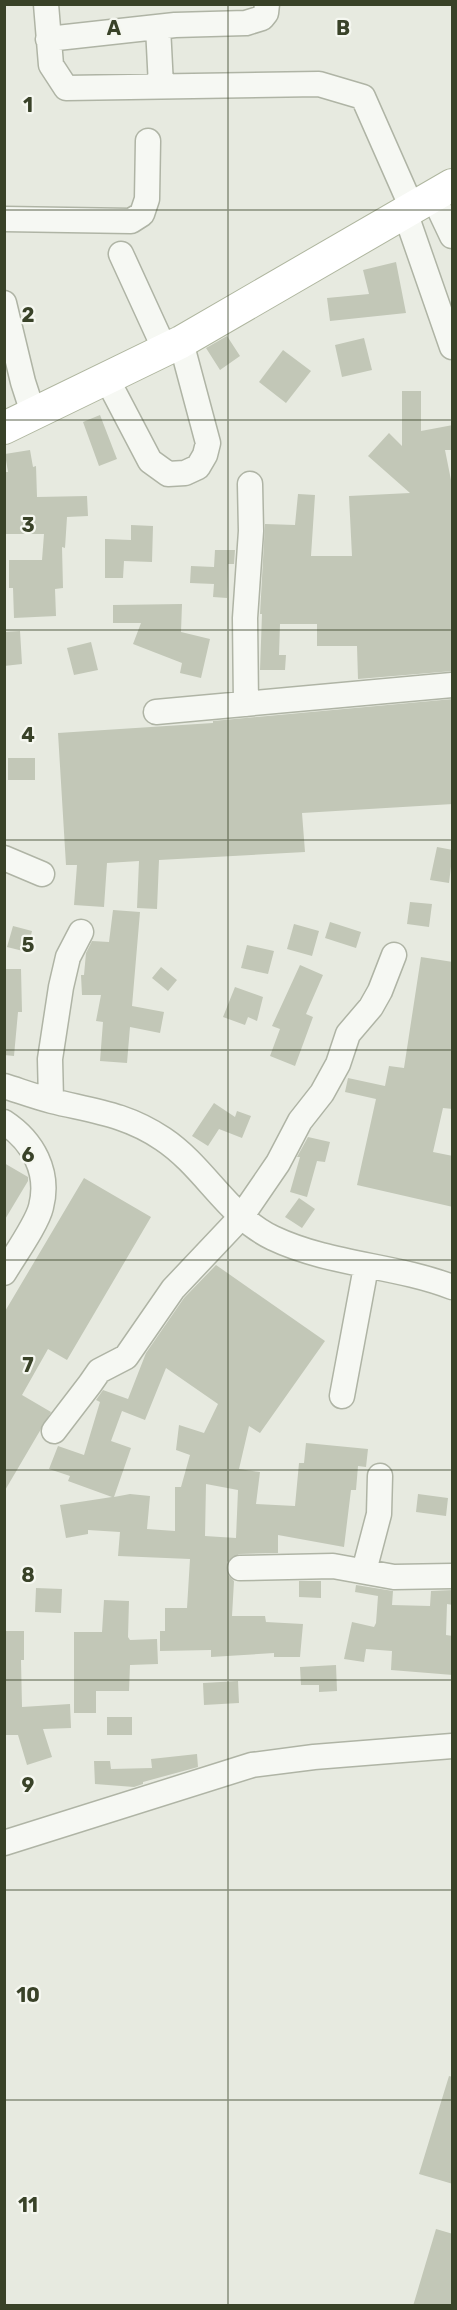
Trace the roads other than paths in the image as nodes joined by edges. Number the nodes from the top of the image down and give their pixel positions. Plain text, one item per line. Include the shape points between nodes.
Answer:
1 (46, 4) edge
2 (267, 4) edge
3 (158, 27) junction
4 (48, 39) junction
5 (161, 86) junction
6 (148, 141) dead end
7 (426, 200) edge
8 (4, 219) edge
9 (453, 236) edge
10 (121, 254) dead end
11 (4, 303) edge
12 (173, 346) junction
13 (453, 347) edge
14 (107, 379) junction
15 (34, 416) junction
16 (4, 428) edge
17 (250, 484) dead end
18 (453, 685) edge
19 (246, 704) junction
20 (156, 712) dead end
21 (4, 858) edge
22 (42, 874) dead end
23 (81, 932) dead end
24 (394, 956) dead end
25 (4, 1086) edge
26 (51, 1100) junction
27 (4, 1122) edge
28 (240, 1218) junction
29 (366, 1267) junction
30 (4, 1273) edge
31 (453, 1287) edge
32 (342, 1396) dead end
33 (54, 1431) dead end
34 (381, 1476) dead end
35 (240, 1568) dead end
36 (364, 1571) junction
37 (453, 1576) edge
38 (453, 1746) edge
39 (4, 1843) edge

1 - 4 street
2 - 3 street via 262,18 246,23
3 - 4 street
3 - 5 street
4 - 5 street via 51,65 66,88
5 - 7 street via 319,84 363,97
6 - 8 street via 147,199 142,214 131,221
7 - 9 street
7 - 12 main road
7 - 13 street
10 - 12 street
11 - 15 street
12 - 14 main road
12 - 14 street via 208,443 198,467 168,474 150,461
14 - 15 main road
15 - 16 main road
17 - 19 street
18 - 19 street
19 - 20 street
21 - 22 street
23 - 26 street via 68,957 61,987 50,1059
24 - 28 street via 371,1007 348,1034 322,1093 300,1121 278,1163
25 - 26 street
26 - 28 street via 102,1110 163,1139 194,1165
27 - 30 street via 32,1147 42,1182 41,1208
28 - 29 street via 274,1238
28 - 33 street via 173,1289 126,1357 93,1376
29 - 31 street
29 - 32 street
34 - 36 street via 379,1514
35 - 36 street via 333,1566
36 - 37 street via 394,1577
38 - 39 street via 314,1756 252,1765

